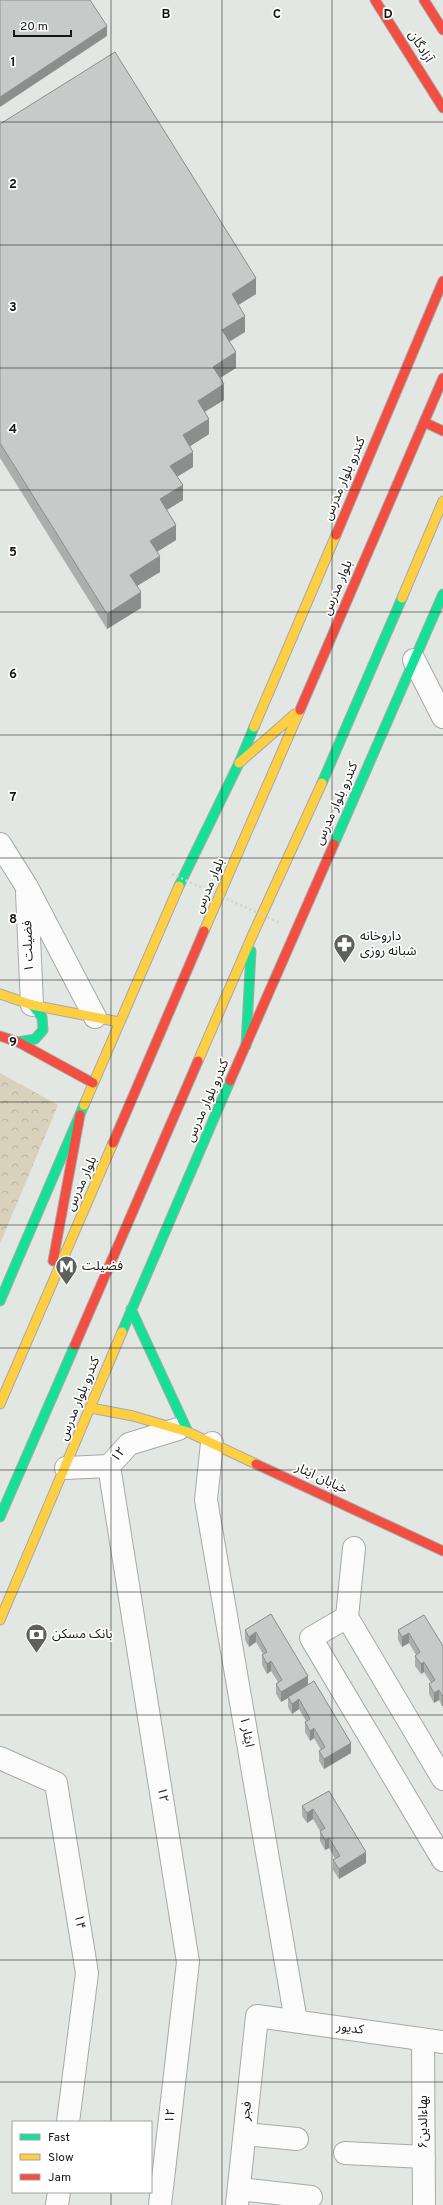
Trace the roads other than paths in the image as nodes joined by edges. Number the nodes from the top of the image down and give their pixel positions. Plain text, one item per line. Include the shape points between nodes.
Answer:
1 (375, 0) edge
2 (424, 0) edge
3 (443, 30) edge
4 (443, 108) edge
5 (443, 281) edge
6 (443, 378) edge
7 (424, 422) junction
8 (443, 431) edge
9 (443, 501) edge
10 (443, 594) edge
11 (414, 660) junction
12 (299, 711) junction
13 (443, 717) edge
14 (239, 764) junction
15 (0, 844) edge
16 (27, 887) junction
17 (252, 938) junction
18 (0, 994) edge
19 (32, 1005) junction
20 (95, 1017) junction
21 (119, 1022) junction
22 (0, 1036) edge
23 (18, 1042) junction
24 (246, 1046) junction
25 (93, 1083) junction
26 (80, 1115) junction
27 (46, 1299) junction
28 (0, 1301) edge
29 (131, 1309) junction
30 (0, 1404) edge
31 (91, 1408) junction
32 (183, 1430) junction
33 (212, 1443) junction
34 (109, 1466) junction
35 (66, 1468) junction
36 (0, 1517) edge
37 (354, 1548) dead end
38 (443, 1551) edge
39 (347, 1617) junction
40 (0, 1620) edge
41 (0, 1758) edge
42 (443, 1778) edge
43 (443, 1860) edge
44 (258, 2016) joint
45 (296, 2021) junction
46 (433, 2041) edge
47 (68, 2121) edge
48 (245, 2134) junction
49 (297, 2139) dead end
50 (345, 2153) dead end
51 (424, 2158) junction
52 (59, 2193) edge
53 (311, 2196) dead end
54 (238, 2197) edge
55 (57, 2205) edge
56 (160, 2205) edge
57 (424, 2205) edge

1 - 4 main road, آزادگان
2 - 3 main road
5 - 14 main road, کندرو بلوار مدرس
6 - 7 main road, بلوار مدرس
7 - 8 main road
7 - 12 main road, بلوار مدرس
9 - 17 main road via 309,815
10 - 11 main road, کندرو بلوار مدرس
11 - 13 street
11 - 24 main road, کندرو بلوار مدرس
12 - 14 main road
12 - 27 main road, بلوار مدرس
14 - 21 main road, کندرو بلوار مدرس via 171,903
15 - 16 street
16 - 19 street, فضیلت ۱
16 - 20 street
17 - 24 main road
17 - 36 main road
18 - 19 main road
19 - 20 main road
19 - 23 main road via 40,1011 44,1020 43,1030 37,1038 28,1043
20 - 21 main road
21 - 25 main road, کندرو بلوار مدرس
22 - 23 main road
23 - 25 main road
24 - 29 main road, کندرو بلوار مدرس
25 - 26 main road, کندرو بلوار مدرس
26 - 27 main road
26 - 28 main road, کندرو بلوار مدرس
27 - 30 main road, بلوار مدرس
29 - 31 main road, کندرو بلوار مدرس
29 - 32 main road
31 - 32 main road, خیابان ایثار
31 - 35 main road, کندرو بلوار مدرس
32 - 33 main road, خیابان ایثار
32 - 34 street, ۱۲ via 129,1444
33 - 38 main road, خیابان ایثار
33 - 45 street, ایثار ۱ via 206,1500
34 - 35 street
34 - 56 street, ۱۲ via 188,1962
35 - 40 main road, کندرو بلوار مدرس
37 - 39 street
39 - 42 street
39 - 43 street via 311,1638
41 - 47 street, ۱۴ via 56,1783 87,1973
44 - 45 street, کدیور
44 - 48 street, فجر
45 - 46 street, کدیور
46 - 51 street, ۶بهاءالدين
48 - 49 street
48 - 54 street, فجر
50 - 51 street
51 - 57 street, ۶بهاءالدين
52 - 55 street
53 - 54 street

